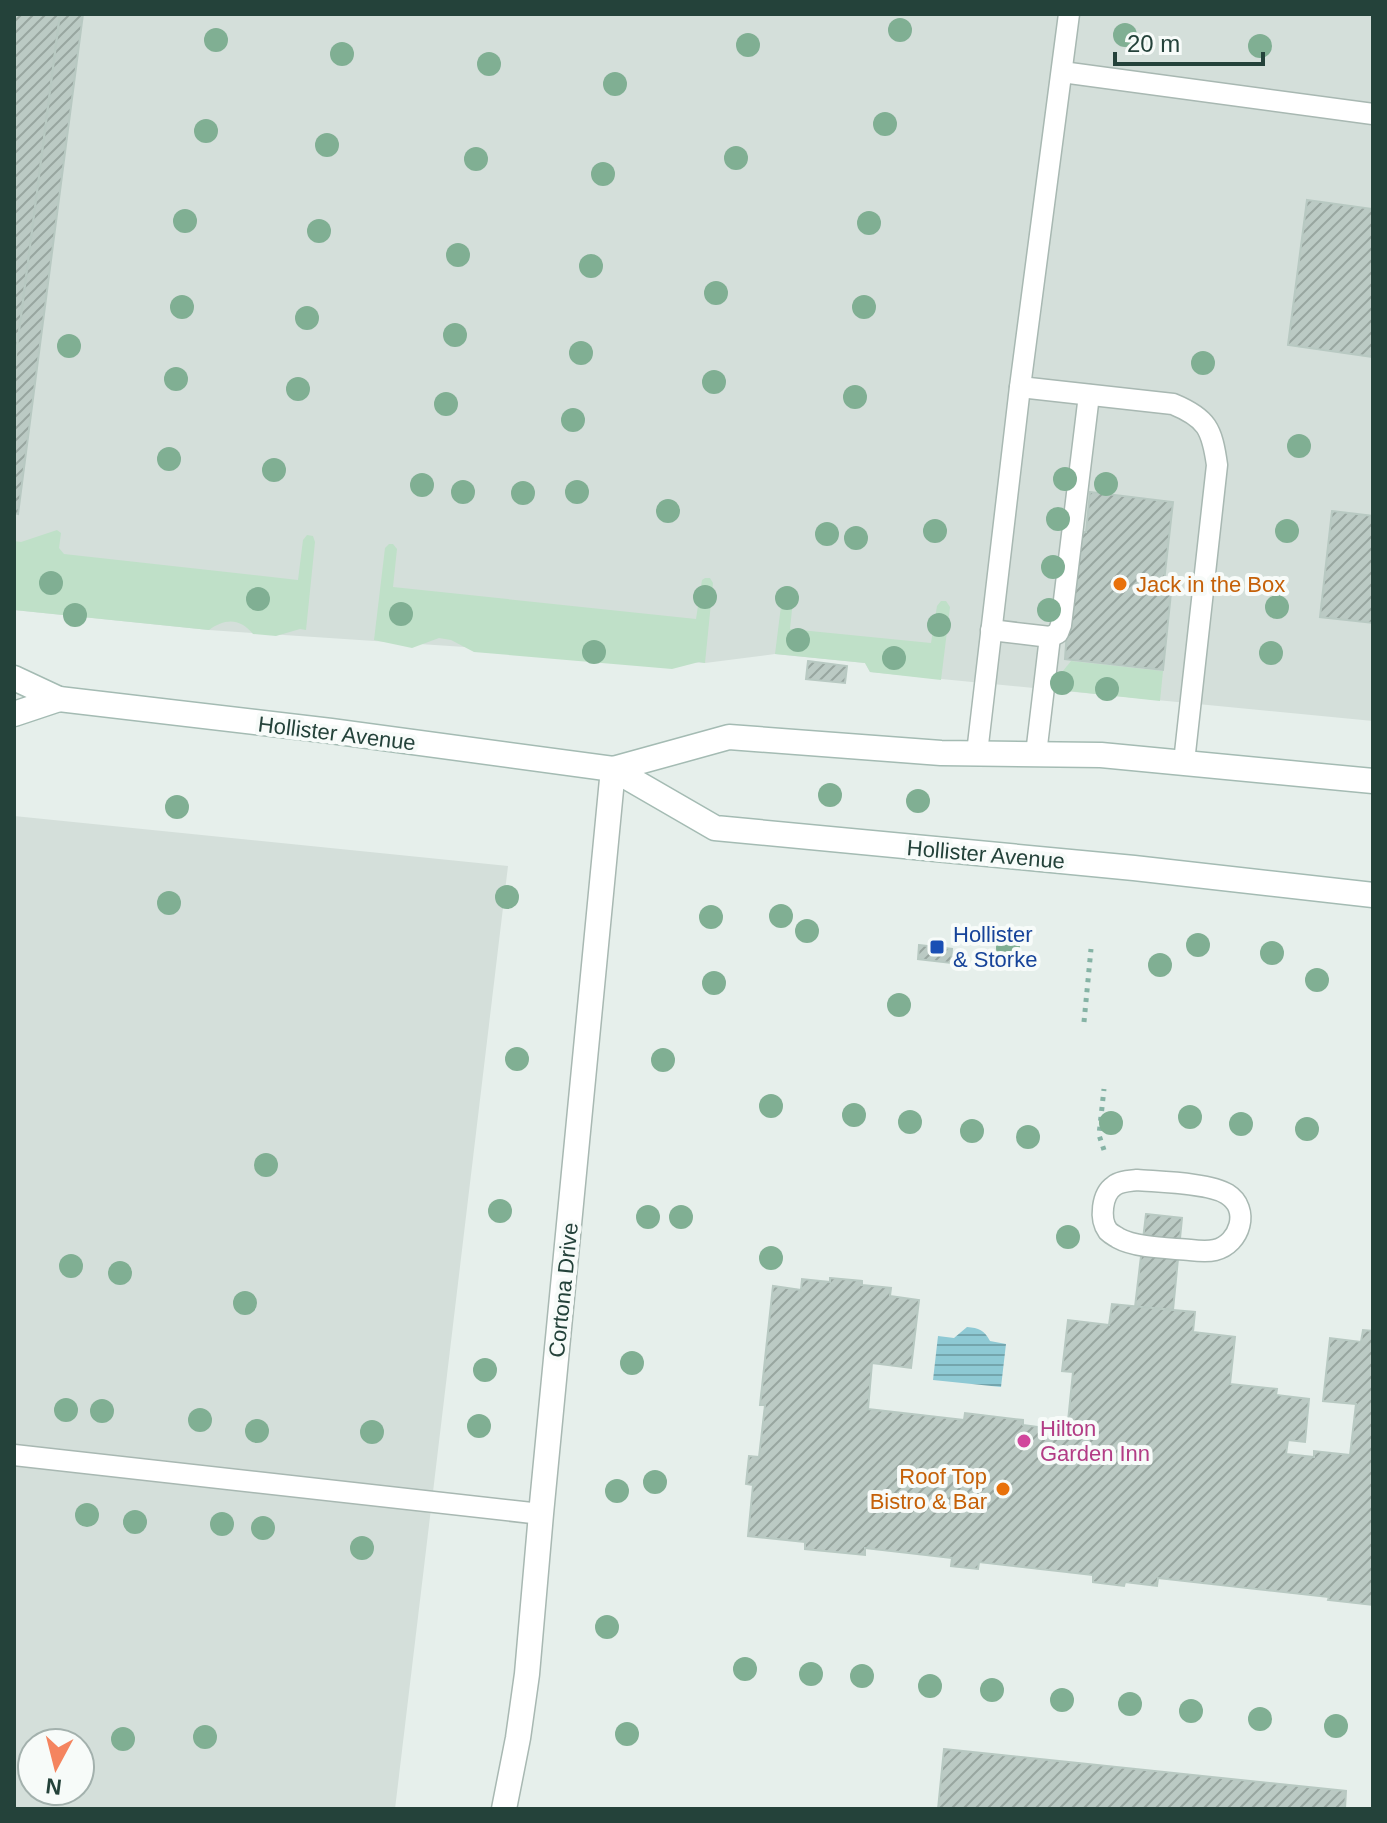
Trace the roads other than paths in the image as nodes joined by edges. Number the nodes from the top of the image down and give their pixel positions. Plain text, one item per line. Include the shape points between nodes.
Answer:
1 (1069, 14) edge
2 (1062, 72) junction
3 (1373, 114) edge
4 (1020, 387) junction
5 (1089, 395) junction
6 (991, 630) junction
7 (1050, 637) junction
8 (14, 678) edge
9 (59, 699) junction
10 (14, 714) edge
11 (977, 753) junction
12 (1036, 754) junction
13 (1184, 762) junction
14 (613, 769) junction
15 (1373, 781) edge
16 (1278, 884) junction
17 (1373, 895) edge
18 (1373, 912) edge
19 (1104, 1208) joint
20 (14, 1455) edge
21 (541, 1514) junction
22 (504, 1809) edge

1 - 2 lane
2 - 3 lane
2 - 4 lane
4 - 5 lane
4 - 6 lane
5 - 7 lane via 1061,625
5 - 13 lane via 1173,404 1192,412 1214,444 1217,465
6 - 7 lane
6 - 11 lane
7 - 12 lane
8 - 9 main road, Hollister Avenue
9 - 10 main road, Hollister Avenue
9 - 14 main road, Hollister Avenue
11 - 12 main road, Hollister Avenue
11 - 14 main road, Hollister Avenue via 729,737
12 - 13 main road, Hollister Avenue
13 - 15 main road, Hollister Avenue
14 - 16 main road, Hollister Avenue via 715,828
14 - 21 main road, Cortona Drive
16 - 17 main road, Hollister Avenue
16 - 18 main road
19 - 19 lane via 1108,1231 1120,1239 1201,1251 1230,1242 1240,1221 1235,1200 1224,1192 1137,1180 1112,1186
20 - 21 lane
21 - 22 main road, Cortona Drive via 527,1674

